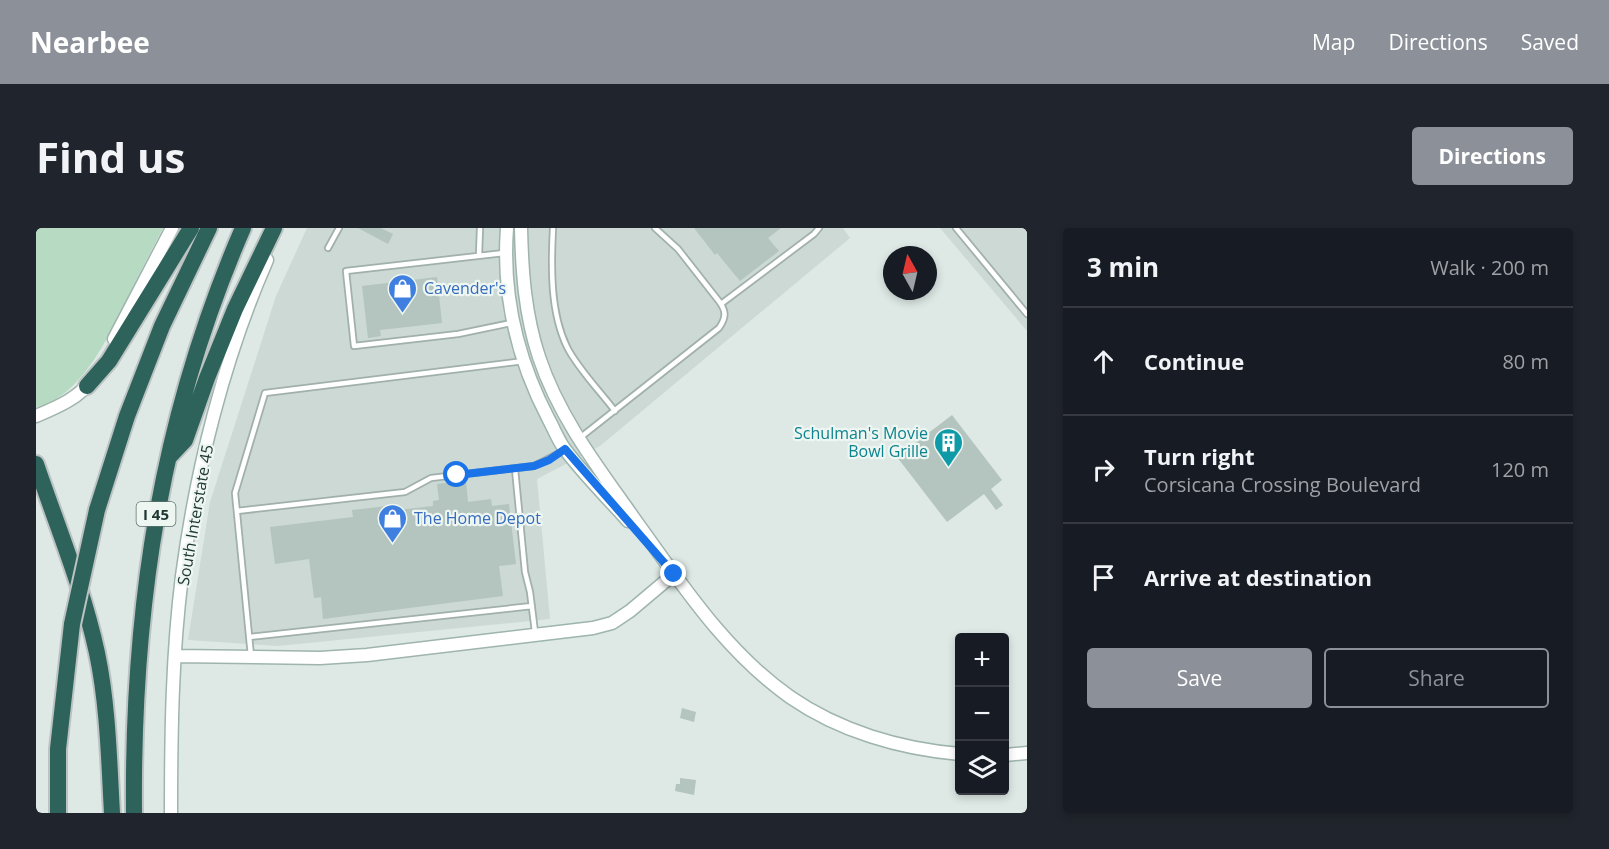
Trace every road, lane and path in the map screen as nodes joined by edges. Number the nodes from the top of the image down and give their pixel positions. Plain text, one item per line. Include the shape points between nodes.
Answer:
1 (172, 228) edge
2 (191, 228) edge
3 (209, 228) edge
4 (243, 228) edge
5 (274, 228) edge
6 (281, 228) edge
7 (339, 228) edge
8 (480, 228) edge
9 (507, 228) edge
10 (521, 228) edge
11 (553, 228) edge
12 (656, 228) edge
13 (819, 228) edge
14 (956, 228) edge
15 (328, 248) dead end
16 (506, 253) junction
17 (479, 255) junction
18 (721, 303) junction
19 (1027, 314) edge
20 (514, 322) junction
21 (524, 361) junction
22 (87, 386) junction
23 (615, 411) junction
24 (36, 416) edge
25 (578, 440) junction
26 (565, 449) junction
27 (168, 458) junction
28 (36, 464) edge
29 (514, 468) junction
30 (237, 511) junction
31 (674, 574) junction
32 (532, 606) junction
33 (535, 635) junction
34 (249, 637) junction
35 (175, 657) junction
36 (251, 658) junction
37 (955, 753) edge
38 (1027, 753) edge
39 (1009, 755) edge
40 (58, 813) edge
41 (112, 813) edge
42 (134, 813) edge
43 (171, 813) edge

1 - 22 street
2 - 22 highway via 110,361
3 - 40 highway, bridge via 162,326 127,416 97,510 72,624 58,749
4 - 27 highway, I 45 via 195,359
5 - 27 highway via 219,347 185,440
6 - 35 street, South Interstate 45 via 233,351 198,483 182,576
7 - 15 lane
8 - 17 lane
9 - 16 street
10 - 25 street via 526,309 554,395
11 - 23 lane via 553,290 564,339
12 - 18 lane
13 - 18 lane
14 - 19 lane
16 - 17 lane
16 - 20 street
17 - 20 lane via 346,271 354,346 458,334
18 - 23 lane via 725,316 719,328
20 - 21 street
21 - 26 street via 537,397
21 - 30 lane via 265,393 235,493
22 - 24 street via 61,405
23 - 25 lane
25 - 31 street
26 - 29 lane via 534,466
26 - 31 street
27 - 42 highway, I 45 via 140,629 134,718
28 - 41 highway via 97,653 106,709
29 - 30 lane via 430,478 405,492
29 - 32 lane
30 - 34 lane
31 - 33 street via 612,623
31 - 37 street via 733,648 792,698 885,741
32 - 33 lane
32 - 34 lane
33 - 36 street via 367,655
34 - 36 lane
35 - 36 street
35 - 43 street, South Interstate 45
38 - 39 street

